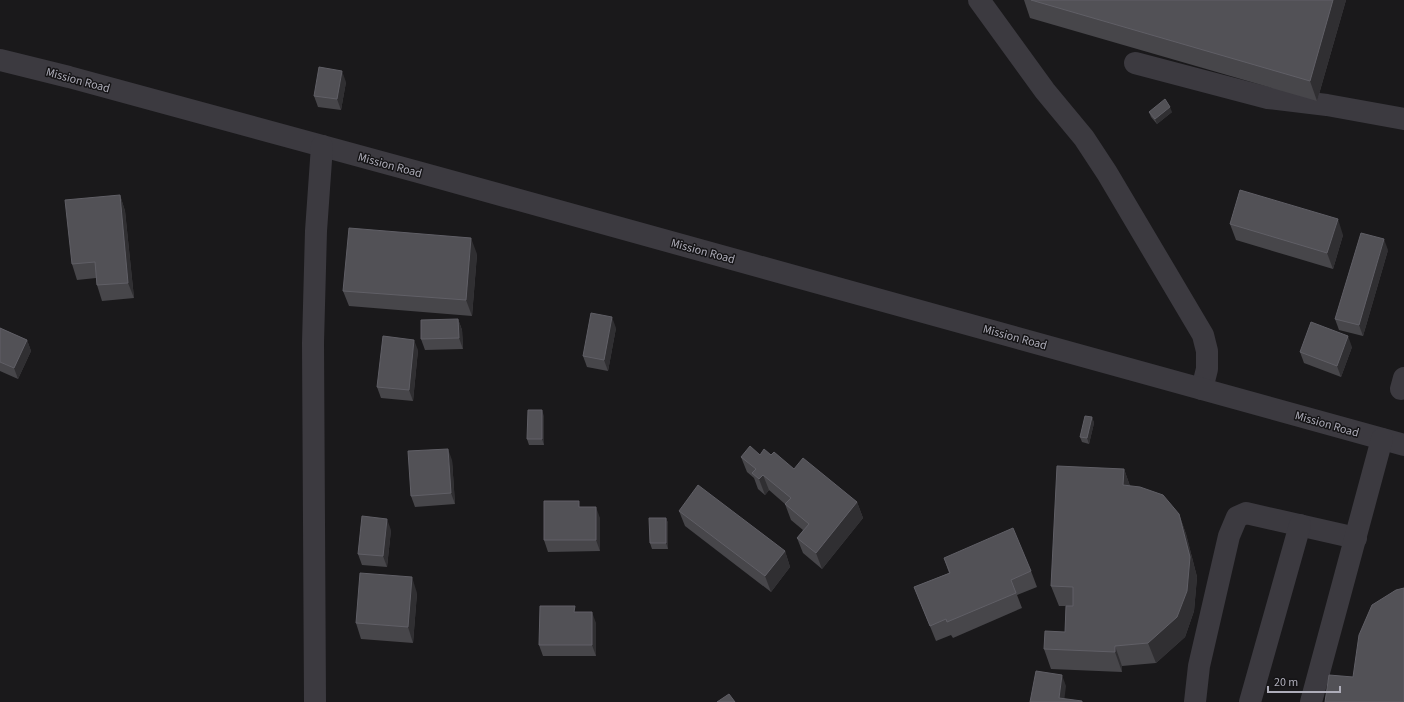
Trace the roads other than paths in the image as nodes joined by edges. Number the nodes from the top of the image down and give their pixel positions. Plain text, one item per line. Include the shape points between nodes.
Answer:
1 (979, 0) edge
2 (0, 60) edge
3 (1135, 63) dead end
4 (1404, 119) edge
5 (322, 146) junction
6 (1202, 389) junction
7 (1382, 439) junction
8 (1404, 445) edge
9 (1300, 525) junction
10 (1356, 538) junction
11 (315, 702) edge
12 (1195, 702) edge
13 (1250, 702) edge
14 (1311, 702) edge

1 - 6 street via 1045,91 1084,138 1203,335 1207,351
2 - 5 street, Mission Road
3 - 4 street via 1268,98 1327,105
5 - 6 street, Mission Road
5 - 11 street via 316,231 313,343
6 - 7 street, Mission Road
7 - 8 street, Mission Road
7 - 10 street
9 - 10 street
9 - 12 street via 1246,513 1237,517 1229,536 1200,658
9 - 13 street
10 - 14 street

